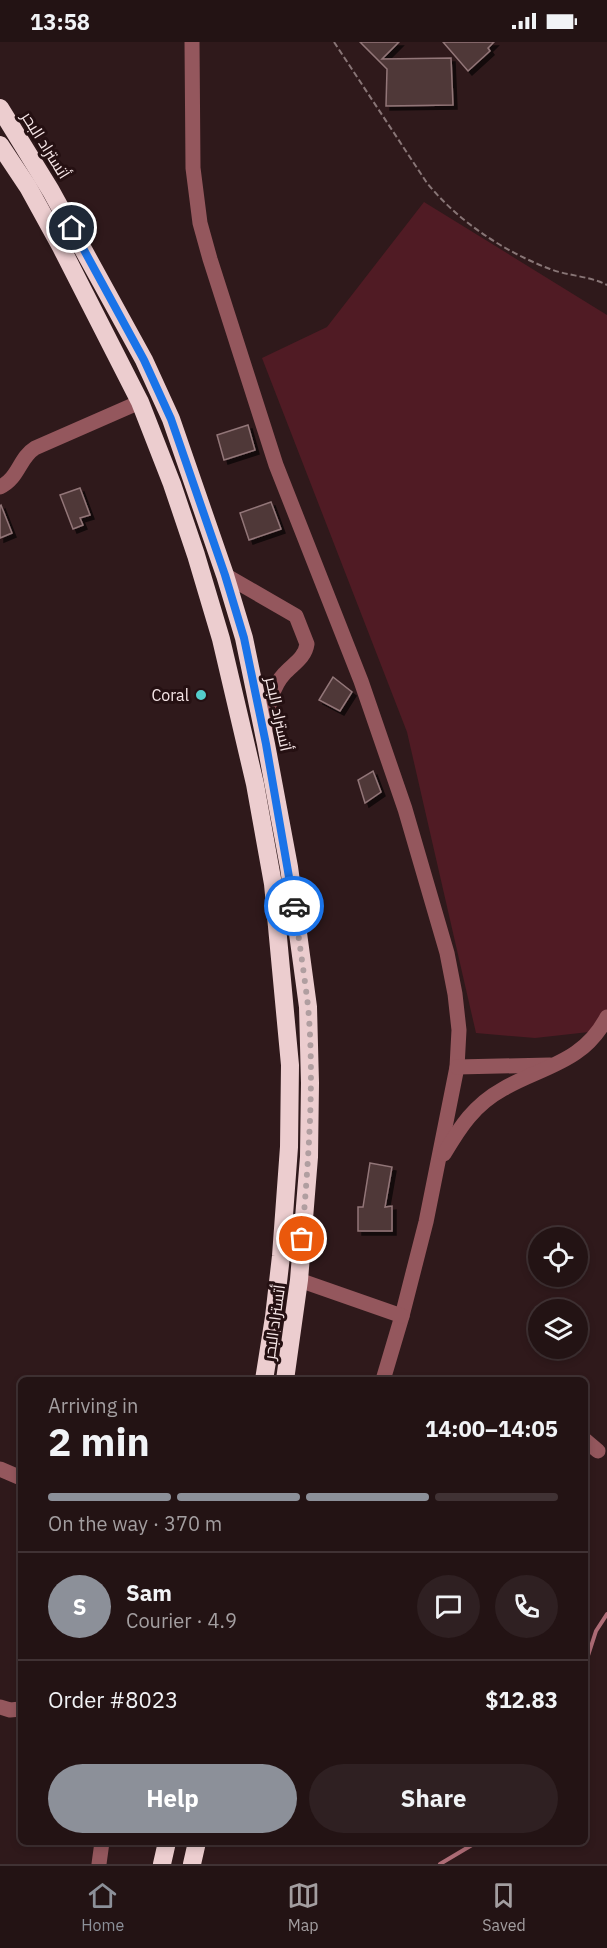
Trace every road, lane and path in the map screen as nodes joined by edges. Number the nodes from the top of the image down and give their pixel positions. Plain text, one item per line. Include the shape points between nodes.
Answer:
1 (192, 42) edge
2 (334, 42) edge
3 (0, 108) edge
4 (0, 145) edge
5 (607, 285) edge
6 (140, 402) junction
7 (0, 487) edge
8 (225, 575) junction
9 (266, 744) junction
10 (607, 1017) edge
11 (558, 1065) junction
12 (458, 1067) junction
13 (436, 1168) junction
14 (299, 1280) junction
15 (402, 1316) junction
16 (264, 1377) edge
17 (285, 1377) edge
18 (384, 1377) edge
19 (588, 1443) edge
20 (598, 1451) dead end
21 (0, 1469) edge
22 (18, 1477) edge
23 (0, 1707) edge
24 (18, 1709) edge
25 (102, 1845) edge
26 (166, 1845) edge
27 (196, 1845) edge
28 (99, 1864) edge
29 (162, 1864) edge
30 (192, 1864) edge

1 - 12 street via 193,168 200,223 276,465 361,681 405,809 451,971 459,1030
2 - 5 path via 443,202 490,240 512,252 549,269
3 - 8 highway, أتستراد البحر via 51,191 144,360 171,419
4 - 6 highway, أتستراد البحر via 61,247
6 - 7 street via 35,448 14,477
6 - 16 highway, أتستراد البحر via 172,484 221,639 255,784 273,884 290,1065 290,1124 281,1256
8 - 9 highway, أتستراد البحر via 244,638
8 - 9 street via 296,616 307,644 305,652 282,675 272,695 266,718
9 - 14 highway, أتستراد البحر via 289,867 308,1007 309,1157
10 - 11 street via 586,1045
11 - 12 street
11 - 13 street via 501,1090 479,1106 460,1126
12 - 13 street
13 - 15 street
14 - 15 street
14 - 17 highway, أتستراد البحر
15 - 18 street
19 - 20 street
21 - 22 street
23 - 24 street
25 - 28 street
26 - 29 highway
27 - 30 highway

